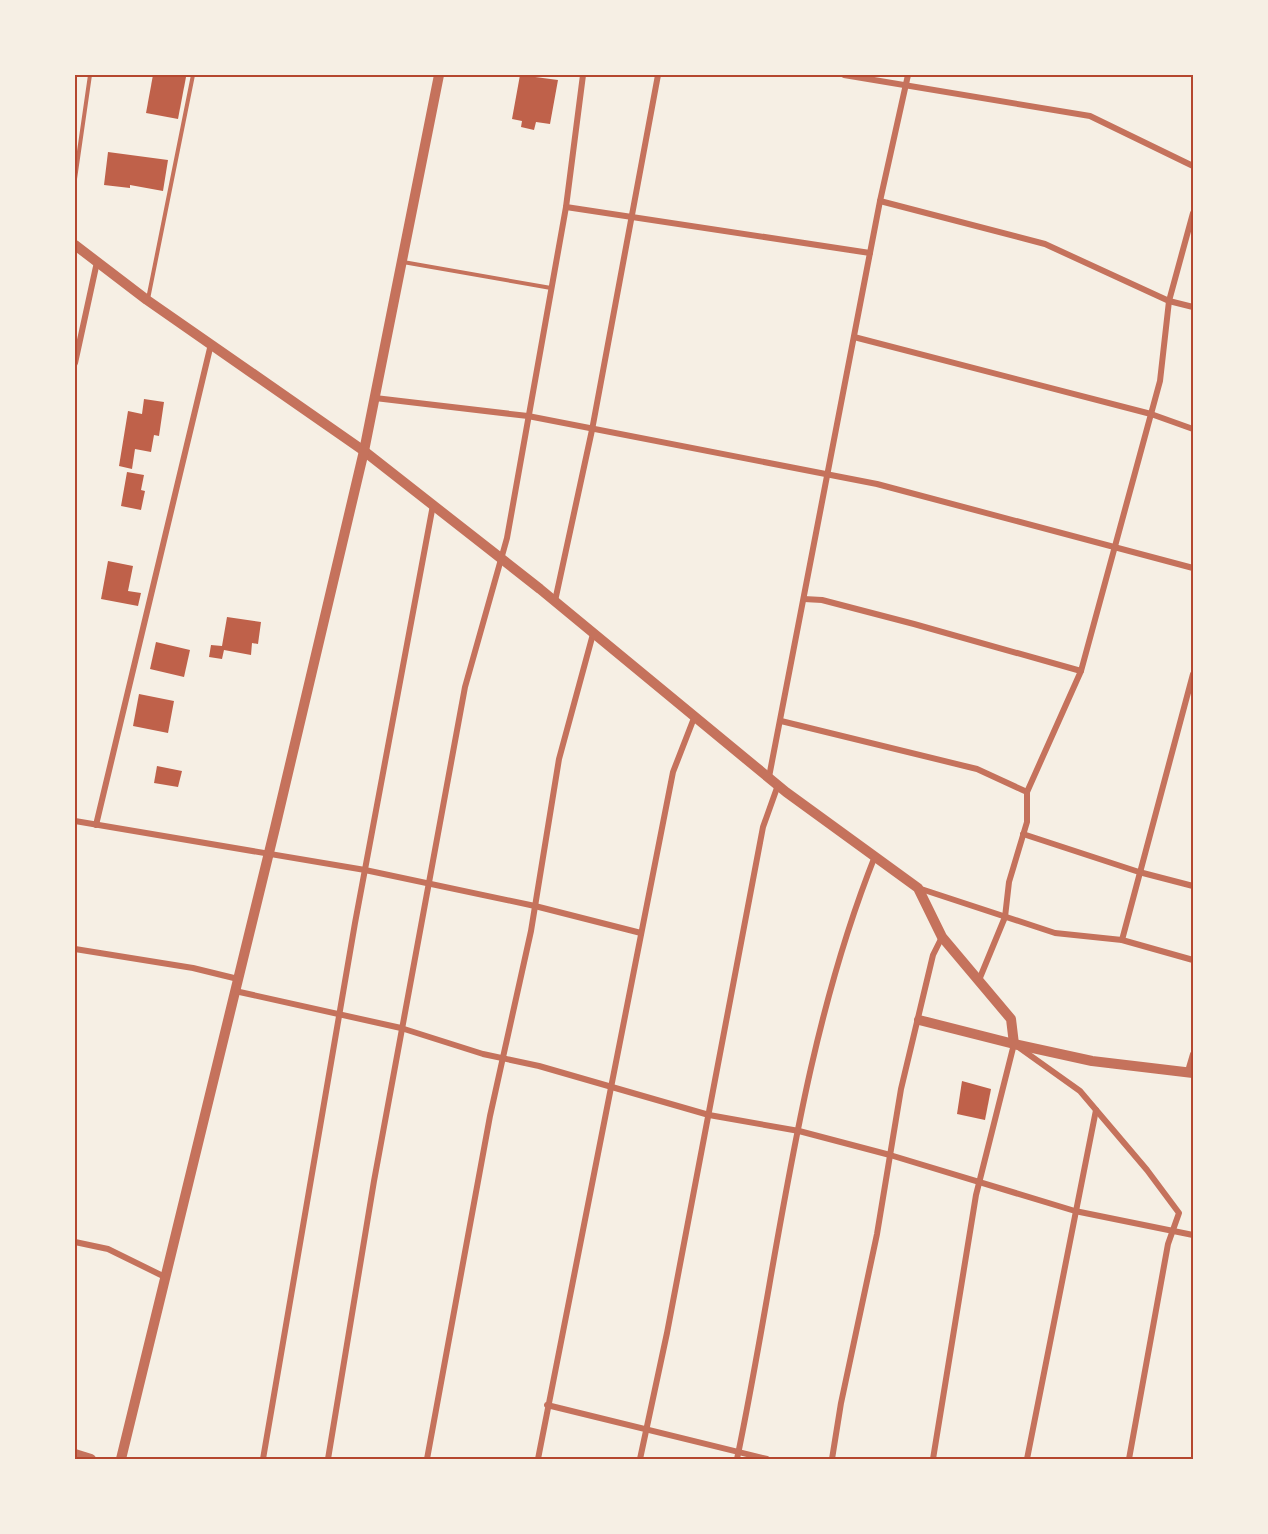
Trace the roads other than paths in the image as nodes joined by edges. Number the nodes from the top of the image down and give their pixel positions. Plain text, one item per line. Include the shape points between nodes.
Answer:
1 (90, 75) edge
2 (193, 75) edge
3 (440, 75) edge
4 (583, 75) edge
5 (658, 75) edge
6 (844, 75) edge
7 (908, 75) edge
8 (905, 85) junction
9 (1193, 166) edge
10 (75, 178) edge
11 (880, 201) junction
12 (566, 207) junction
13 (1193, 213) edge
14 (630, 215) junction
15 (75, 245) edge
16 (870, 253) junction
17 (97, 262) junction
18 (402, 262) junction
19 (551, 288) junction
20 (147, 300) junction
21 (1169, 301) junction
22 (1193, 307) edge
23 (854, 337) junction
24 (211, 344) junction
25 (75, 363) edge
26 (375, 398) junction
27 (1151, 414) junction
28 (528, 416) junction
29 (1193, 429) edge
30 (592, 430) junction
31 (364, 451) junction
32 (828, 476) junction
33 (433, 505) junction
34 (1115, 547) junction
35 (502, 560) junction
36 (1193, 568) edge
37 (804, 599) junction
38 (555, 601) junction
39 (593, 634) junction
40 (1081, 671) junction
41 (1193, 674) edge
42 (694, 718) junction
43 (781, 721) junction
44 (769, 777) junction
45 (778, 785) junction
46 (1028, 792) junction
47 (75, 821) edge
48 (96, 825) junction
49 (1023, 834) junction
50 (268, 854) junction
51 (874, 856) junction
52 (365, 870) junction
53 (1139, 872) junction
54 (428, 883) junction
55 (1193, 886) edge
56 (918, 888) junction
57 (535, 906) junction
58 (1005, 917) junction
59 (641, 933) junction
60 (942, 937) junction
61 (1122, 940) junction
62 (75, 949) edge
63 (1193, 960) edge
64 (238, 979) junction
65 (979, 980) junction
66 (235, 992) junction
67 (340, 1014) junction
68 (919, 1020) junction
69 (401, 1028) junction
70 (1014, 1044) junction
71 (1193, 1054) edge
72 (502, 1059) junction
73 (1190, 1072) edge
74 (610, 1087) junction
75 (1096, 1110) junction
76 (710, 1115) junction
77 (799, 1131) junction
78 (890, 1155) junction
79 (979, 1183) junction
80 (1075, 1211) junction
81 (1173, 1231) junction
82 (1193, 1235) edge
83 (75, 1242) edge
84 (165, 1277) junction
85 (547, 1405) junction
86 (646, 1428) junction
87 (75, 1454) edge
88 (738, 1456) edge
89 (91, 1459) edge
90 (120, 1459) edge
91 (263, 1459) edge
92 (328, 1459) edge
93 (427, 1459) edge
94 (538, 1459) edge
95 (640, 1459) edge
96 (768, 1459) edge
97 (832, 1459) edge
98 (933, 1459) edge
99 (1027, 1459) edge
100 (1129, 1459) edge

1 - 10 lane
2 - 20 lane
3 - 18 street
4 - 12 street
5 - 14 street
6 - 8 street
7 - 8 street
8 - 9 street via 1090,116
8 - 11 street
11 - 16 street
11 - 21 street via 1045,244
12 - 14 street
12 - 19 street
13 - 21 street
14 - 16 street
14 - 30 street
15 - 17 street
16 - 23 street
17 - 20 street
17 - 25 street
18 - 19 lane
18 - 26 street
19 - 28 street
20 - 24 street
21 - 22 street
21 - 27 street via 1160,381
23 - 27 street
23 - 32 street
24 - 31 street
24 - 48 street
26 - 28 street
26 - 31 street
27 - 29 street
27 - 34 street
28 - 30 street
28 - 35 street
30 - 32 street
30 - 38 street
31 - 33 street
31 - 50 street
32 - 34 street via 877,484
32 - 37 street
33 - 35 street
33 - 52 street
34 - 36 street
34 - 40 street
35 - 38 street
35 - 54 street via 486,604 465,687
37 - 40 street via 822,600
37 - 43 street
38 - 39 street
39 - 42 street
39 - 57 street via 559,759
40 - 46 street
41 - 53 street
42 - 44 street
42 - 59 street via 673,772
43 - 44 street
43 - 46 street via 976,769
44 - 45 street
45 - 51 street
45 - 76 street via 764,827
46 - 49 street
47 - 48 street
48 - 50 street
49 - 53 street
49 - 58 street via 1009,882
50 - 52 street
50 - 64 street
51 - 56 street
51 - 77 street via 851,915
52 - 54 street
52 - 67 street
53 - 55 street
53 - 61 street
54 - 57 street
54 - 69 street
56 - 58 street
56 - 60 street
57 - 59 street
57 - 72 street
58 - 61 street via 1054,933
58 - 65 street
59 - 74 street
60 - 65 street
60 - 68 street via 933,955
61 - 63 street
62 - 64 street
64 - 66 street
65 - 70 street via 1011,1019
66 - 67 street
66 - 84 street
67 - 69 street
67 - 91 street
68 - 70 street
68 - 78 street via 901,1089
69 - 72 street
69 - 92 street
70 - 73 street via 1092,1060
70 - 75 street via 1080,1091
70 - 79 street
71 - 73 street
72 - 74 street
72 - 93 street
74 - 76 street
74 - 85 street
75 - 80 street
75 - 81 street via 1179,1213
76 - 77 street
76 - 86 street
77 - 78 street
77 - 88 street
78 - 79 street
78 - 97 street
79 - 80 street
79 - 98 street
80 - 81 street
80 - 99 street
81 - 82 street
81 - 100 street
83 - 84 street via 108,1249
84 - 90 street
85 - 86 street
85 - 94 street
86 - 88 street
86 - 95 street
87 - 89 street
88 - 96 street

